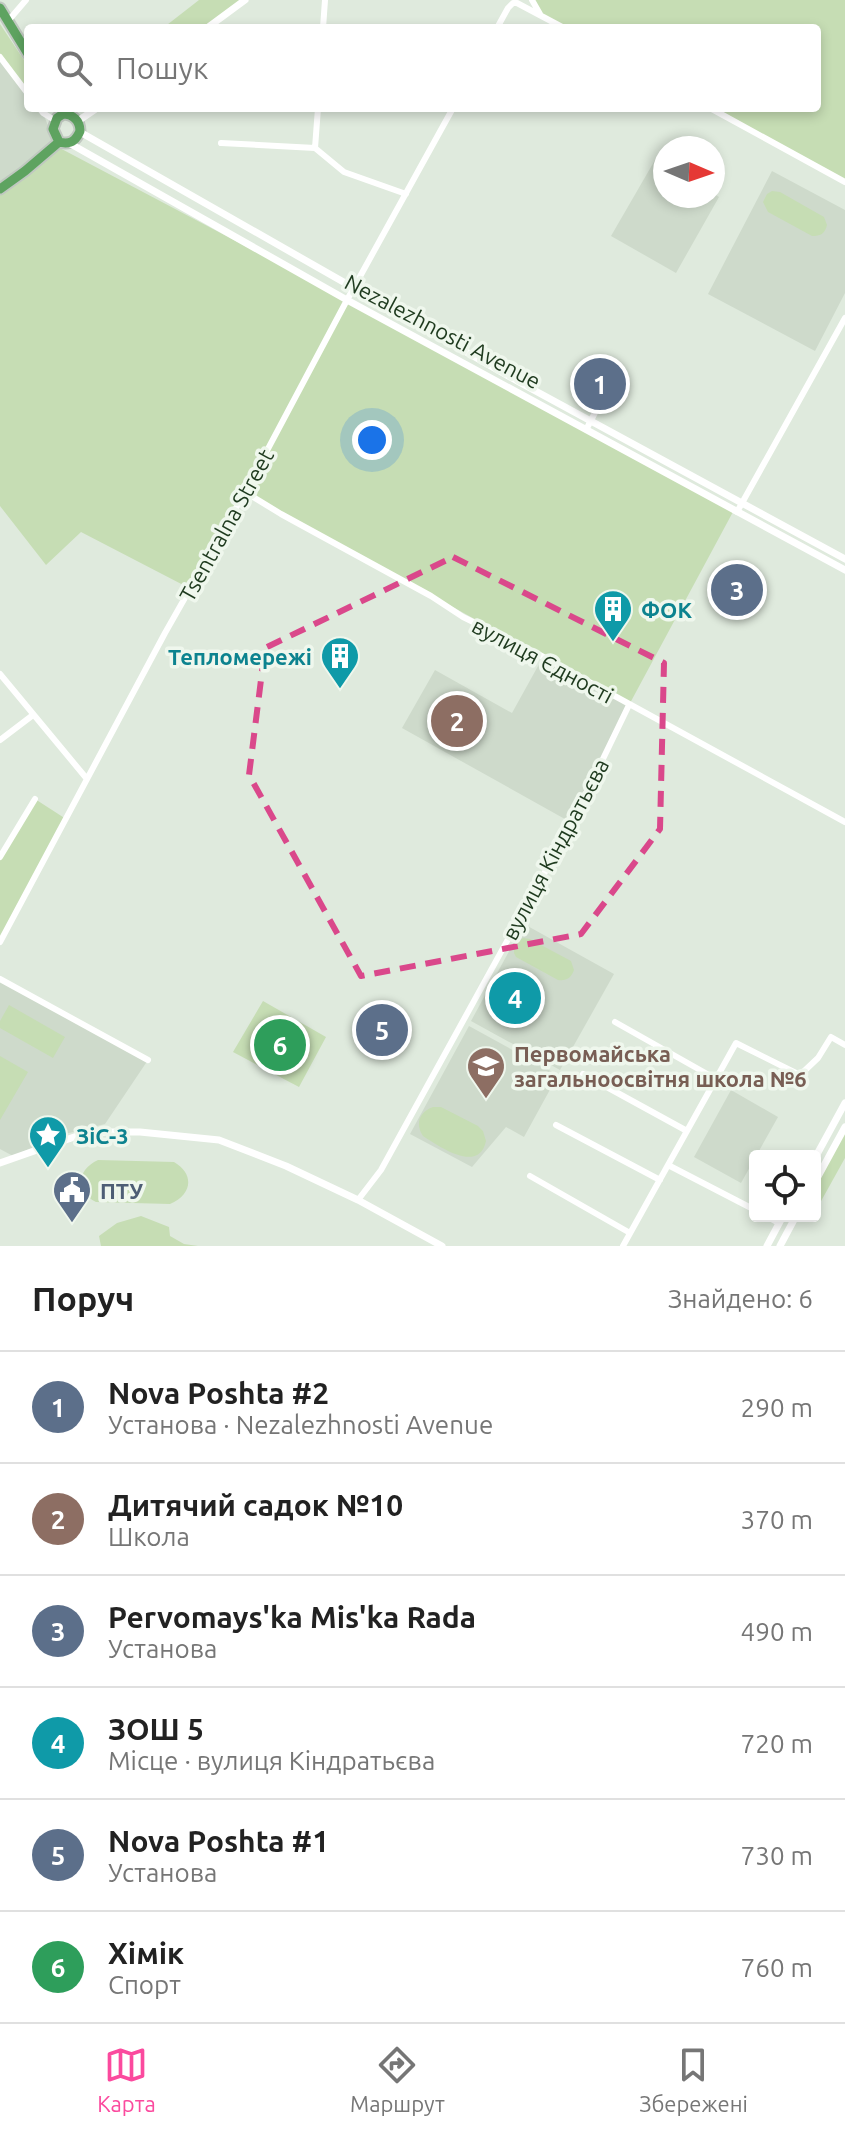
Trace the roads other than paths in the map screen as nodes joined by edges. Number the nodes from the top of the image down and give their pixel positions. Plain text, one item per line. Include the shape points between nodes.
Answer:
1 (26, 0) edge
2 (245, 0) edge
3 (325, 0) edge
4 (532, 0) edge
5 (0, 8) edge
6 (541, 16) junction
7 (8, 21) junction
8 (215, 24) edge
9 (323, 24) edge
10 (499, 24) edge
11 (556, 24) edge
12 (24, 47) edge
13 (0, 57) edge
14 (24, 89) edge
15 (91, 112) edge
16 (318, 112) edge
17 (449, 112) edge
18 (717, 112) edge
19 (59, 114) edge
20 (78, 121) junction
21 (80, 132) junction
22 (64, 143) junction
23 (221, 143) dead end
24 (315, 148) junction
25 (845, 182) edge
26 (0, 189) edge
27 (406, 194) junction
28 (354, 287) junction
29 (347, 300) junction
30 (845, 318) edge
31 (586, 395) dead end
32 (588, 424) junction
33 (245, 492) junction
34 (742, 503) junction
35 (735, 511) junction
36 (845, 559) edge
37 (845, 570) edge
38 (1, 677) edge
39 (629, 705) junction
40 (33, 715) junction
41 (0, 740) edge
42 (87, 779) junction
43 (35, 799) dead end
44 (845, 822) edge
45 (0, 857) edge
46 (0, 923) edge
47 (7, 930) junction
48 (0, 942) edge
49 (0, 979) edge
50 (615, 1022) dead end
51 (845, 1045) edge
52 (148, 1060) dead end
53 (583, 1074) dead end
54 (716, 1079) junction
55 (845, 1103) edge
56 (556, 1125) dead end
57 (845, 1127) edge
58 (687, 1131) junction
59 (819, 1150) edge
60 (0, 1163) edge
61 (668, 1165) junction
62 (821, 1171) edge
63 (530, 1176) dead end
64 (660, 1180) junction
65 (358, 1200) junction
66 (749, 1207) edge
67 (780, 1222) edge
68 (793, 1222) edge
69 (630, 1233) junction
70 (442, 1246) edge
71 (623, 1246) edge
72 (767, 1246) edge
73 (780, 1246) edge

1 - 7 street
2 - 8 street
3 - 9 street
4 - 6 street
5 - 7 main road
6 - 10 street via 513,3
6 - 11 street
7 - 12 main road
13 - 14 street
15 - 20 street
16 - 24 street
17 - 27 street, Tsentralna Street
18 - 25 street
19 - 20 main road
19 - 22 main road via 53,133
20 - 21 main road
21 - 22 main road
21 - 28 street, Nezalezhnosti Avenue
22 - 26 main road
22 - 29 street, Nezalezhnosti Avenue
23 - 24 street
24 - 27 street via 344,172
27 - 28 street, Tsentralna Street
28 - 29 street, Tsentralna Street
28 - 32 street, Nezalezhnosti Avenue
29 - 32 street, Nezalezhnosti Avenue
29 - 33 street, Tsentralna Street
30 - 34 street
31 - 32 street via 600,403
32 - 34 street, Nezalezhnosti Avenue
32 - 35 street, Nezalezhnosti Avenue
33 - 39 street, вулиця Єдності
33 - 42 street, Tsentralna Street
34 - 35 street
34 - 36 street, Nezalezhnosti Avenue
35 - 37 street, Nezalezhnosti Avenue
38 - 40 street
39 - 44 street, вулиця Єдності
39 - 65 street, вулиця Кіндратьєва via 572,823 381,1170
40 - 41 street
40 - 42 street
42 - 47 street, Tsentralna Street
43 - 45 street
46 - 47 street
47 - 48 street, Tsentralna Street
49 - 52 street
50 - 54 street
51 - 54 street via 831,1037 800,1075 736,1043
53 - 58 street
54 - 58 street
55 - 59 street
56 - 64 street
57 - 62 street
58 - 61 street
60 - 65 street via 77,1136 121,1131 176,1135 219,1140
61 - 64 street
61 - 66 street
63 - 69 street
64 - 69 street
65 - 70 street
67 - 72 street
68 - 73 street
69 - 71 street

